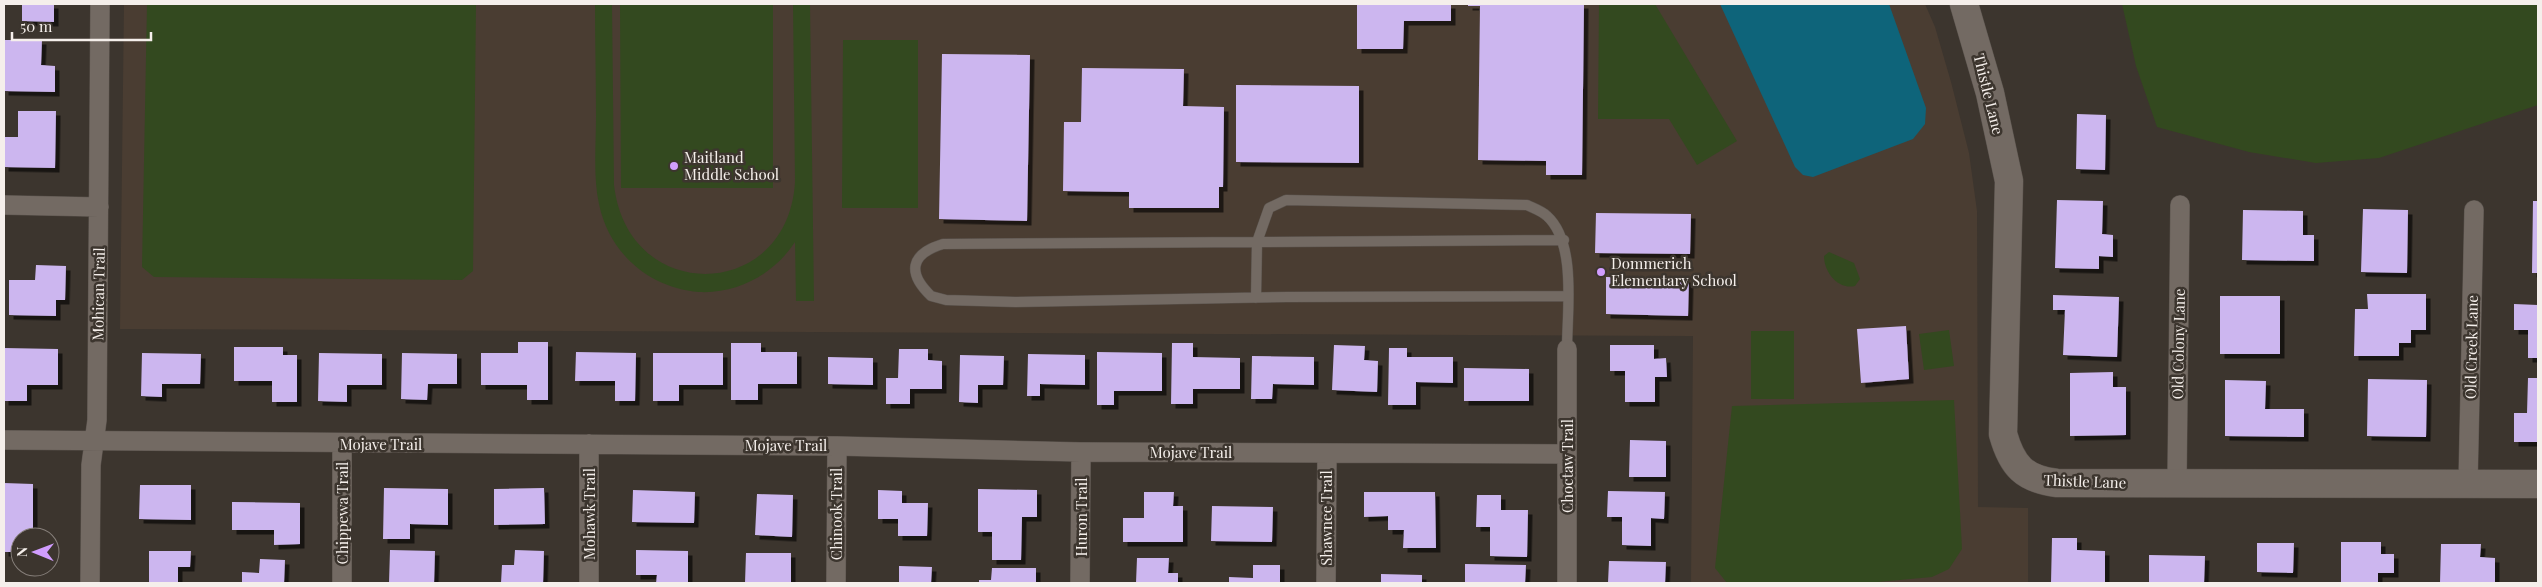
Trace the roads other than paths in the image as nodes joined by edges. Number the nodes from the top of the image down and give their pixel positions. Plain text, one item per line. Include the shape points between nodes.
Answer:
1 (100, 4) edge
2 (1964, 4) edge
3 (4, 205) edge
4 (2180, 205) dead end
5 (99, 207) junction
6 (2474, 210) dead end
7 (1564, 240) junction
8 (1257, 242) junction
9 (1567, 296) junction
10 (1256, 298) junction
11 (1567, 349) joint
12 (4, 440) edge
13 (95, 440) junction
14 (342, 444) junction
15 (589, 444) junction
16 (836, 446) junction
17 (1081, 452) junction
18 (1326, 453) junction
19 (1568, 454) junction
20 (2177, 483) junction
21 (2468, 484) junction
22 (2538, 484) edge
23 (90, 583) edge
24 (342, 583) edge
25 (589, 583) edge
26 (836, 583) edge
27 (1080, 583) edge
28 (1326, 583) edge
29 (1567, 583) edge

1 - 5 street, Mohican Trail
2 - 20 street, Thistle Lane via 1990,93 2009,181 2003,434 2008,452 2020,469 2040,481 2057,484
3 - 5 street
4 - 20 street, Old Colony Lane
5 - 13 street, Mohican Trail
6 - 21 street, Old Creek Lane
7 - 8 lane
7 - 8 lane via 1547,216 1527,205 1286,200 1269,208
7 - 9 lane
8 - 10 lane
8 - 10 lane via 943,244 927,249 914,265 914,274 923,289 931,296 946,300
9 - 10 lane
9 - 11 lane
11 - 19 street, Choctaw Trail
12 - 13 street, Mojave Trail
13 - 14 street, Mojave Trail
13 - 23 street, Mohican Trail via 91,464
14 - 15 street, Mojave Trail
14 - 24 street, Chippewa Trail
15 - 16 street, Mojave Trail
15 - 25 street, Mohawk Trail
16 - 17 street, Mojave Trail
16 - 26 street, Chinook Trail
17 - 18 street, Mojave Trail
17 - 27 street, Huron Trail
18 - 19 street, Mojave Trail
18 - 28 street, Shawnee Trail
19 - 29 street, Choctaw Trail
20 - 21 street, Thistle Lane
21 - 22 street, Thistle Lane

